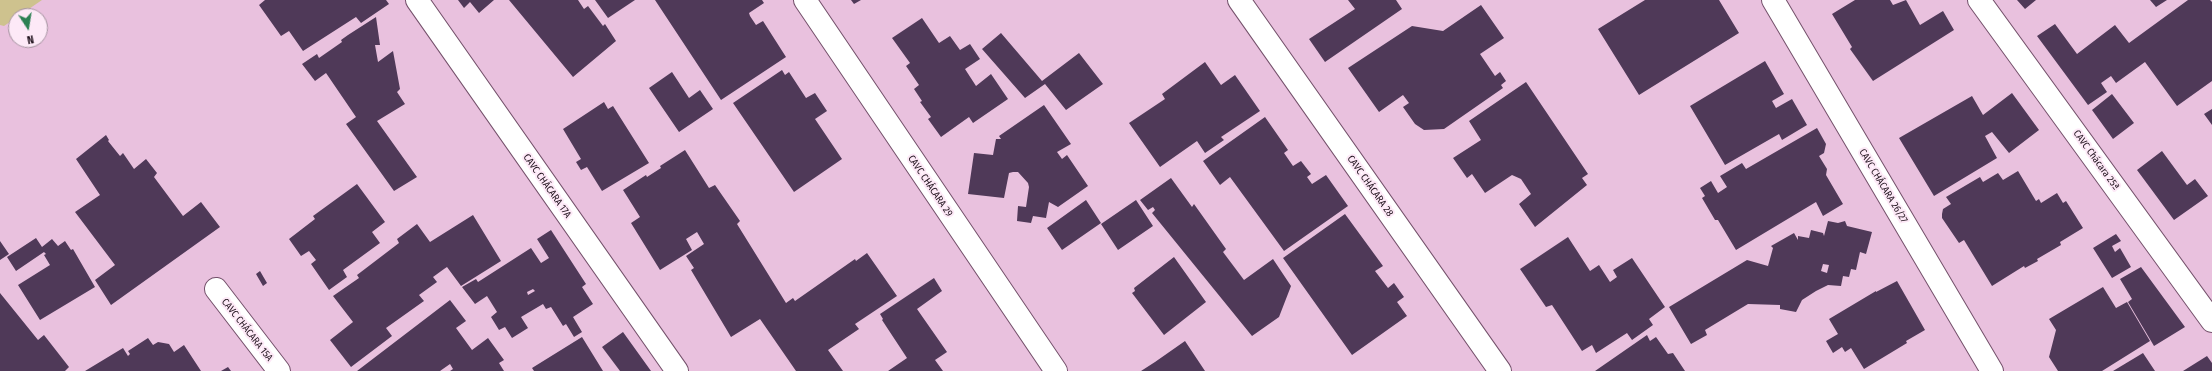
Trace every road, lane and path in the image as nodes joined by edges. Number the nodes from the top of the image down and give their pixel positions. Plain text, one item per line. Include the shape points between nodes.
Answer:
1 (417, 0) edge
2 (805, 0) edge
3 (1239, 0) edge
4 (1773, 0) edge
5 (1979, 0) edge
6 (216, 289) dead end
7 (2212, 321) edge
8 (279, 371) edge
9 (677, 371) edge
10 (1056, 371) edge
11 (1500, 371) edge
12 (1992, 371) edge

1 - 9 street, CAVC CHÁCARA 17A
2 - 10 street, CAVC CHÁCARA 29
3 - 11 street, CAVC CHÁCARA 28
4 - 12 street, CAVC CHÁCARA 26/27
5 - 7 street, CAVC Chácara 25ª
6 - 8 street, CAVC CHÁCARA 15A

